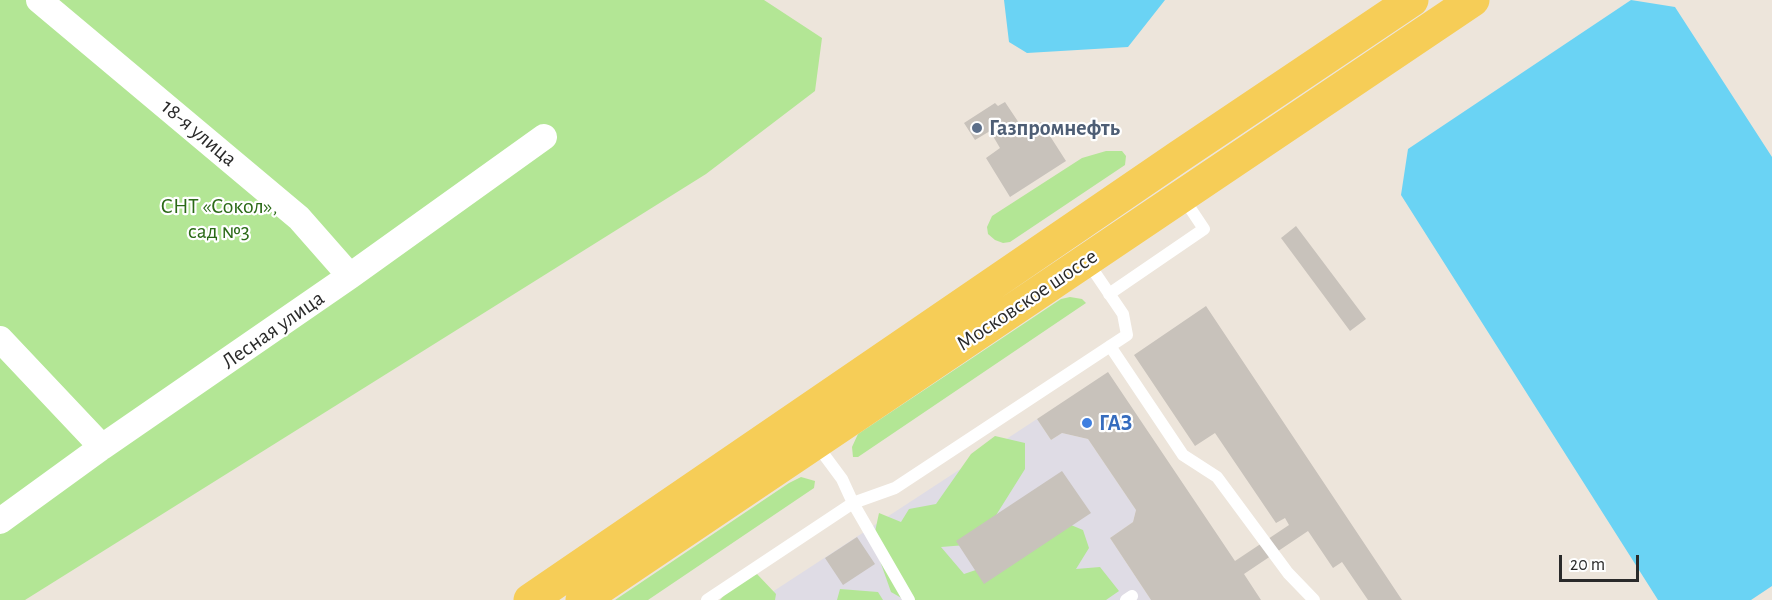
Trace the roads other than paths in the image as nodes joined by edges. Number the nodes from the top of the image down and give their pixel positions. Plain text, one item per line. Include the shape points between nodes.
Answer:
1 (39, 0) edge
2 (1412, 0) edge
3 (1473, 0) edge
4 (544, 136) dead end
5 (1182, 196) junction
6 (1087, 260) junction
7 (350, 276) junction
8 (1109, 294) junction
9 (0, 339) edge
10 (1110, 346) junction
11 (816, 443) junction
12 (102, 447) junction
13 (853, 503) junction
14 (0, 521) edge
15 (530, 600) edge
16 (582, 600) edge
17 (707, 600) edge
18 (909, 600) edge
19 (1314, 600) edge

1 - 7 street, 18-я улица via 299,218
2 - 15 main road, Московское шоссе
3 - 5 main road, Московское шоссе
4 - 7 street, Лесная улица
5 - 6 main road, Московское шоссе
5 - 8 lane via 1204,229
6 - 8 lane
6 - 11 main road, Московское шоссе
7 - 12 street, Лесная улица
8 - 10 lane via 1123,314 1126,335
9 - 12 street
10 - 13 lane via 895,488
10 - 19 lane via 1183,455 1217,477 1288,573
11 - 13 lane via 842,479
11 - 16 main road, Московское шоссе
12 - 14 street, Лесная улица
13 - 17 lane
13 - 18 lane

